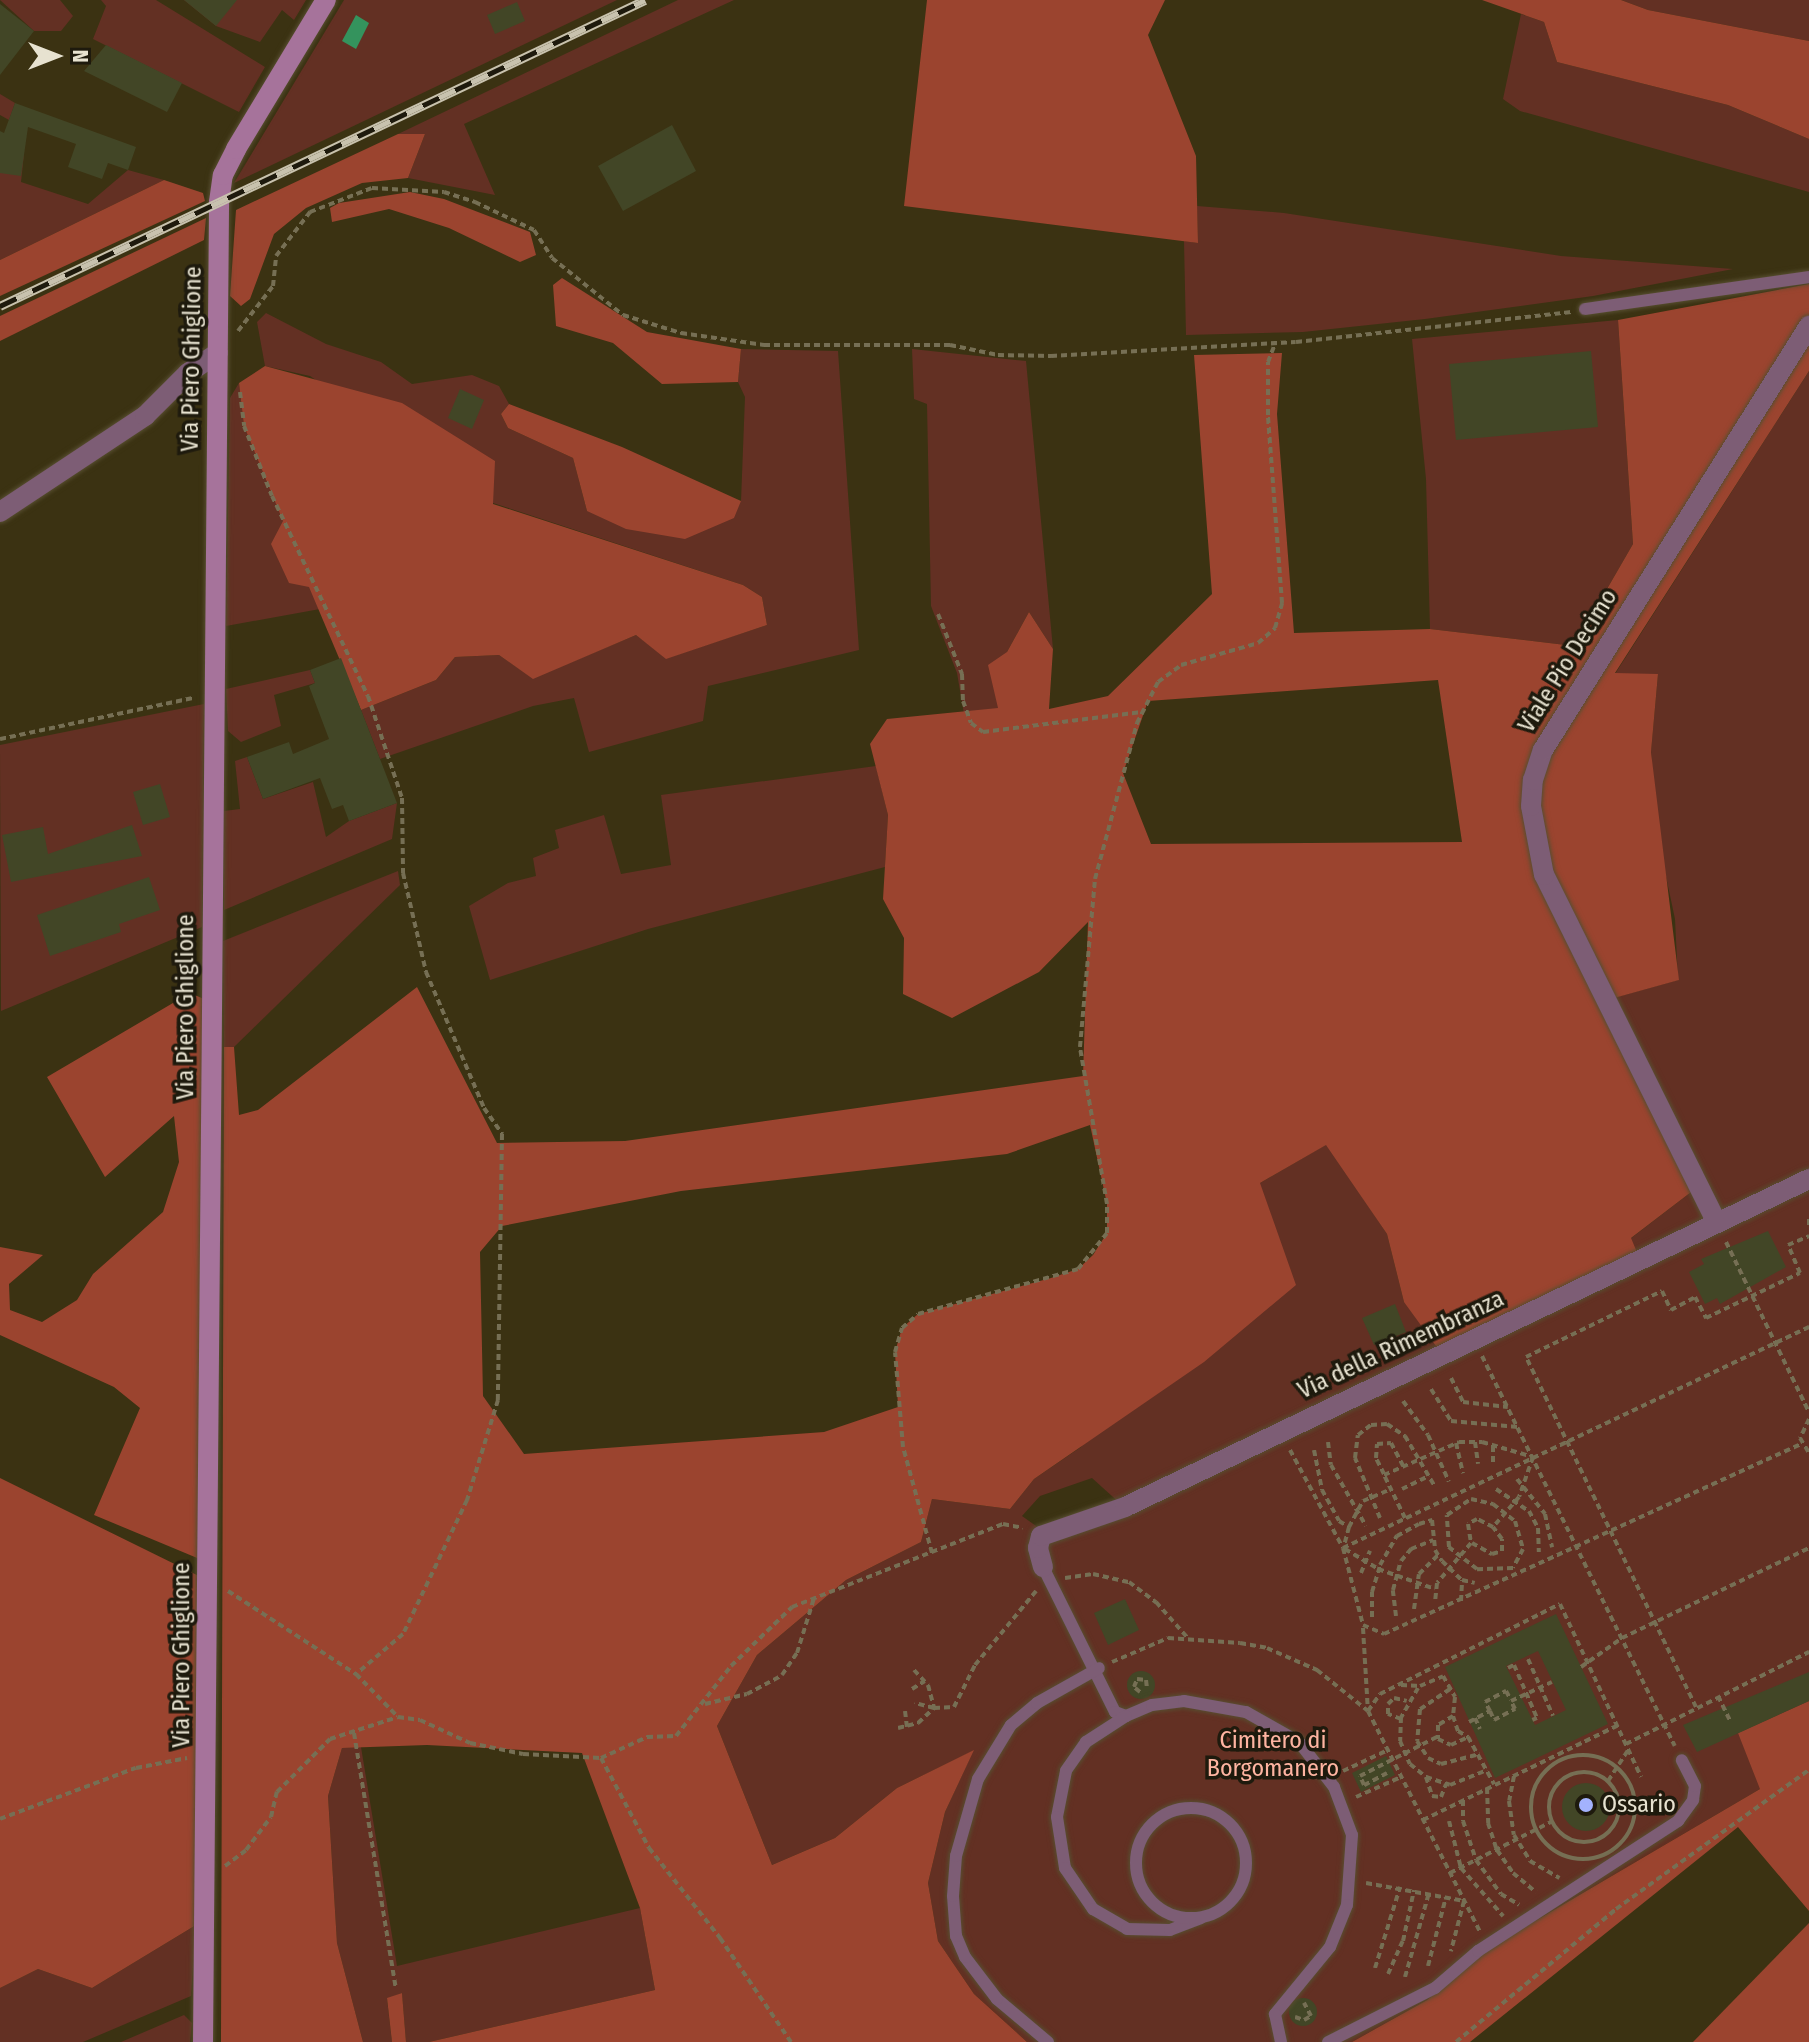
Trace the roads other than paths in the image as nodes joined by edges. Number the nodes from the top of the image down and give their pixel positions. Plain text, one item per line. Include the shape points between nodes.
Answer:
1 (326, 0) edge
2 (1809, 277) edge
3 (1585, 309) road end
4 (1809, 326) edge
5 (218, 353) junction
6 (0, 512) edge
7 (1809, 1179) edge
8 (1716, 1221) junction
9 (1047, 1574) joint
10 (1096, 1670) junction
11 (1126, 1716) junction
12 (1682, 1760) road end
13 (1201, 1918) junction
14 (203, 2042) edge
15 (1048, 2042) edge
16 (1281, 2042) edge
17 (1328, 2042) edge

1 - 5 street, Via Piero Ghiglione via 223,175
2 - 3 lane
4 - 8 street, Viale Pio Decimo via 1543,750 1533,780 1531,806 1544,875
5 - 6 street via 188,373 145,416
5 - 14 street, Via Piero Ghiglione
7 - 8 street, Via della Rimembranza
8 - 9 street, Via della Rimembranza via 1476,1343 1279,1429 1125,1507 1046,1533 1038,1543
9 - 10 lane
10 - 11 lane via 1115,1712
10 - 15 lane via 1011,1725 978,1779 956,1856 955,1923 965,1957 997,1999
11 - 13 lane via 1086,1742 1066,1771 1057,1817 1065,1868 1093,1909 1127,1929 1170,1930
11 - 16 lane via 1152,1705 1184,1701 1246,1712 1299,1742 1334,1787 1352,1835 1347,1905 1330,1947 1275,2014
12 - 17 lane via 1695,1786 1693,1800 1678,1821 1487,1946 1435,1988
13 - 13 lane via 1233,1899 1243,1882 1243,1847 1236,1831 1216,1815 1192,1808 1154,1824 1139,1845 1140,1882 1164,1911

